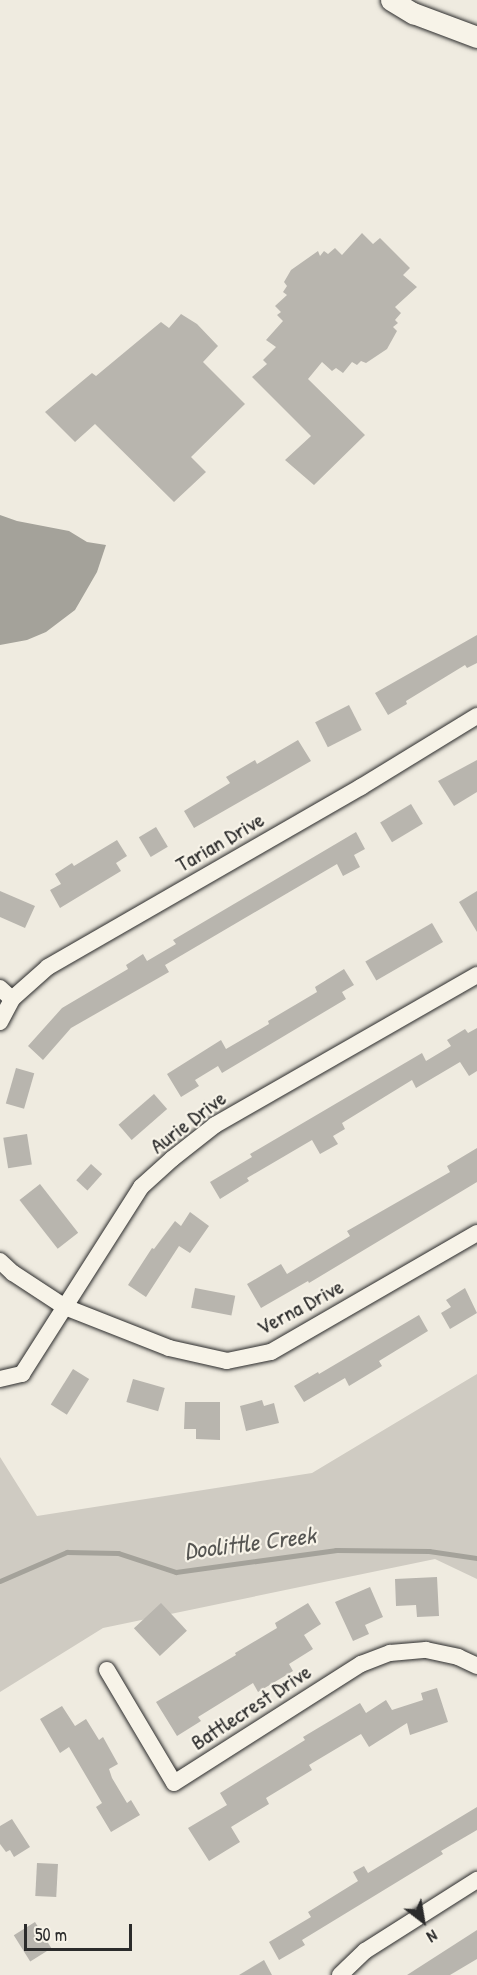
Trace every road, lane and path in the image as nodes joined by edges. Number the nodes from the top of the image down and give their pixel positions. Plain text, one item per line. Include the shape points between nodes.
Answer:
1 (391, 0) edge
2 (477, 37) edge
3 (477, 716) edge
4 (477, 975) edge
5 (6, 993) edge
6 (0, 1022) edge
7 (477, 1233) edge
8 (0, 1261) edge
9 (65, 1307) junction
10 (0, 1380) edge
11 (477, 1666) edge
12 (107, 1670) dead end
13 (477, 1880) edge
14 (340, 1975) edge

1 - 2 street via 413,13
3 - 5 street, Tarian Drive via 361,788
4 - 9 street, Aurie Drive via 215,1125 141,1188
5 - 6 street, Tarian Drive
7 - 9 street, Verna Drive via 270,1352 227,1361 169,1348
8 - 9 street
9 - 10 street, Aurie Drive via 22,1374
11 - 12 street, Battlecrest Drive via 426,1650 390,1653 352,1669 174,1783
13 - 14 street via 365,1952

